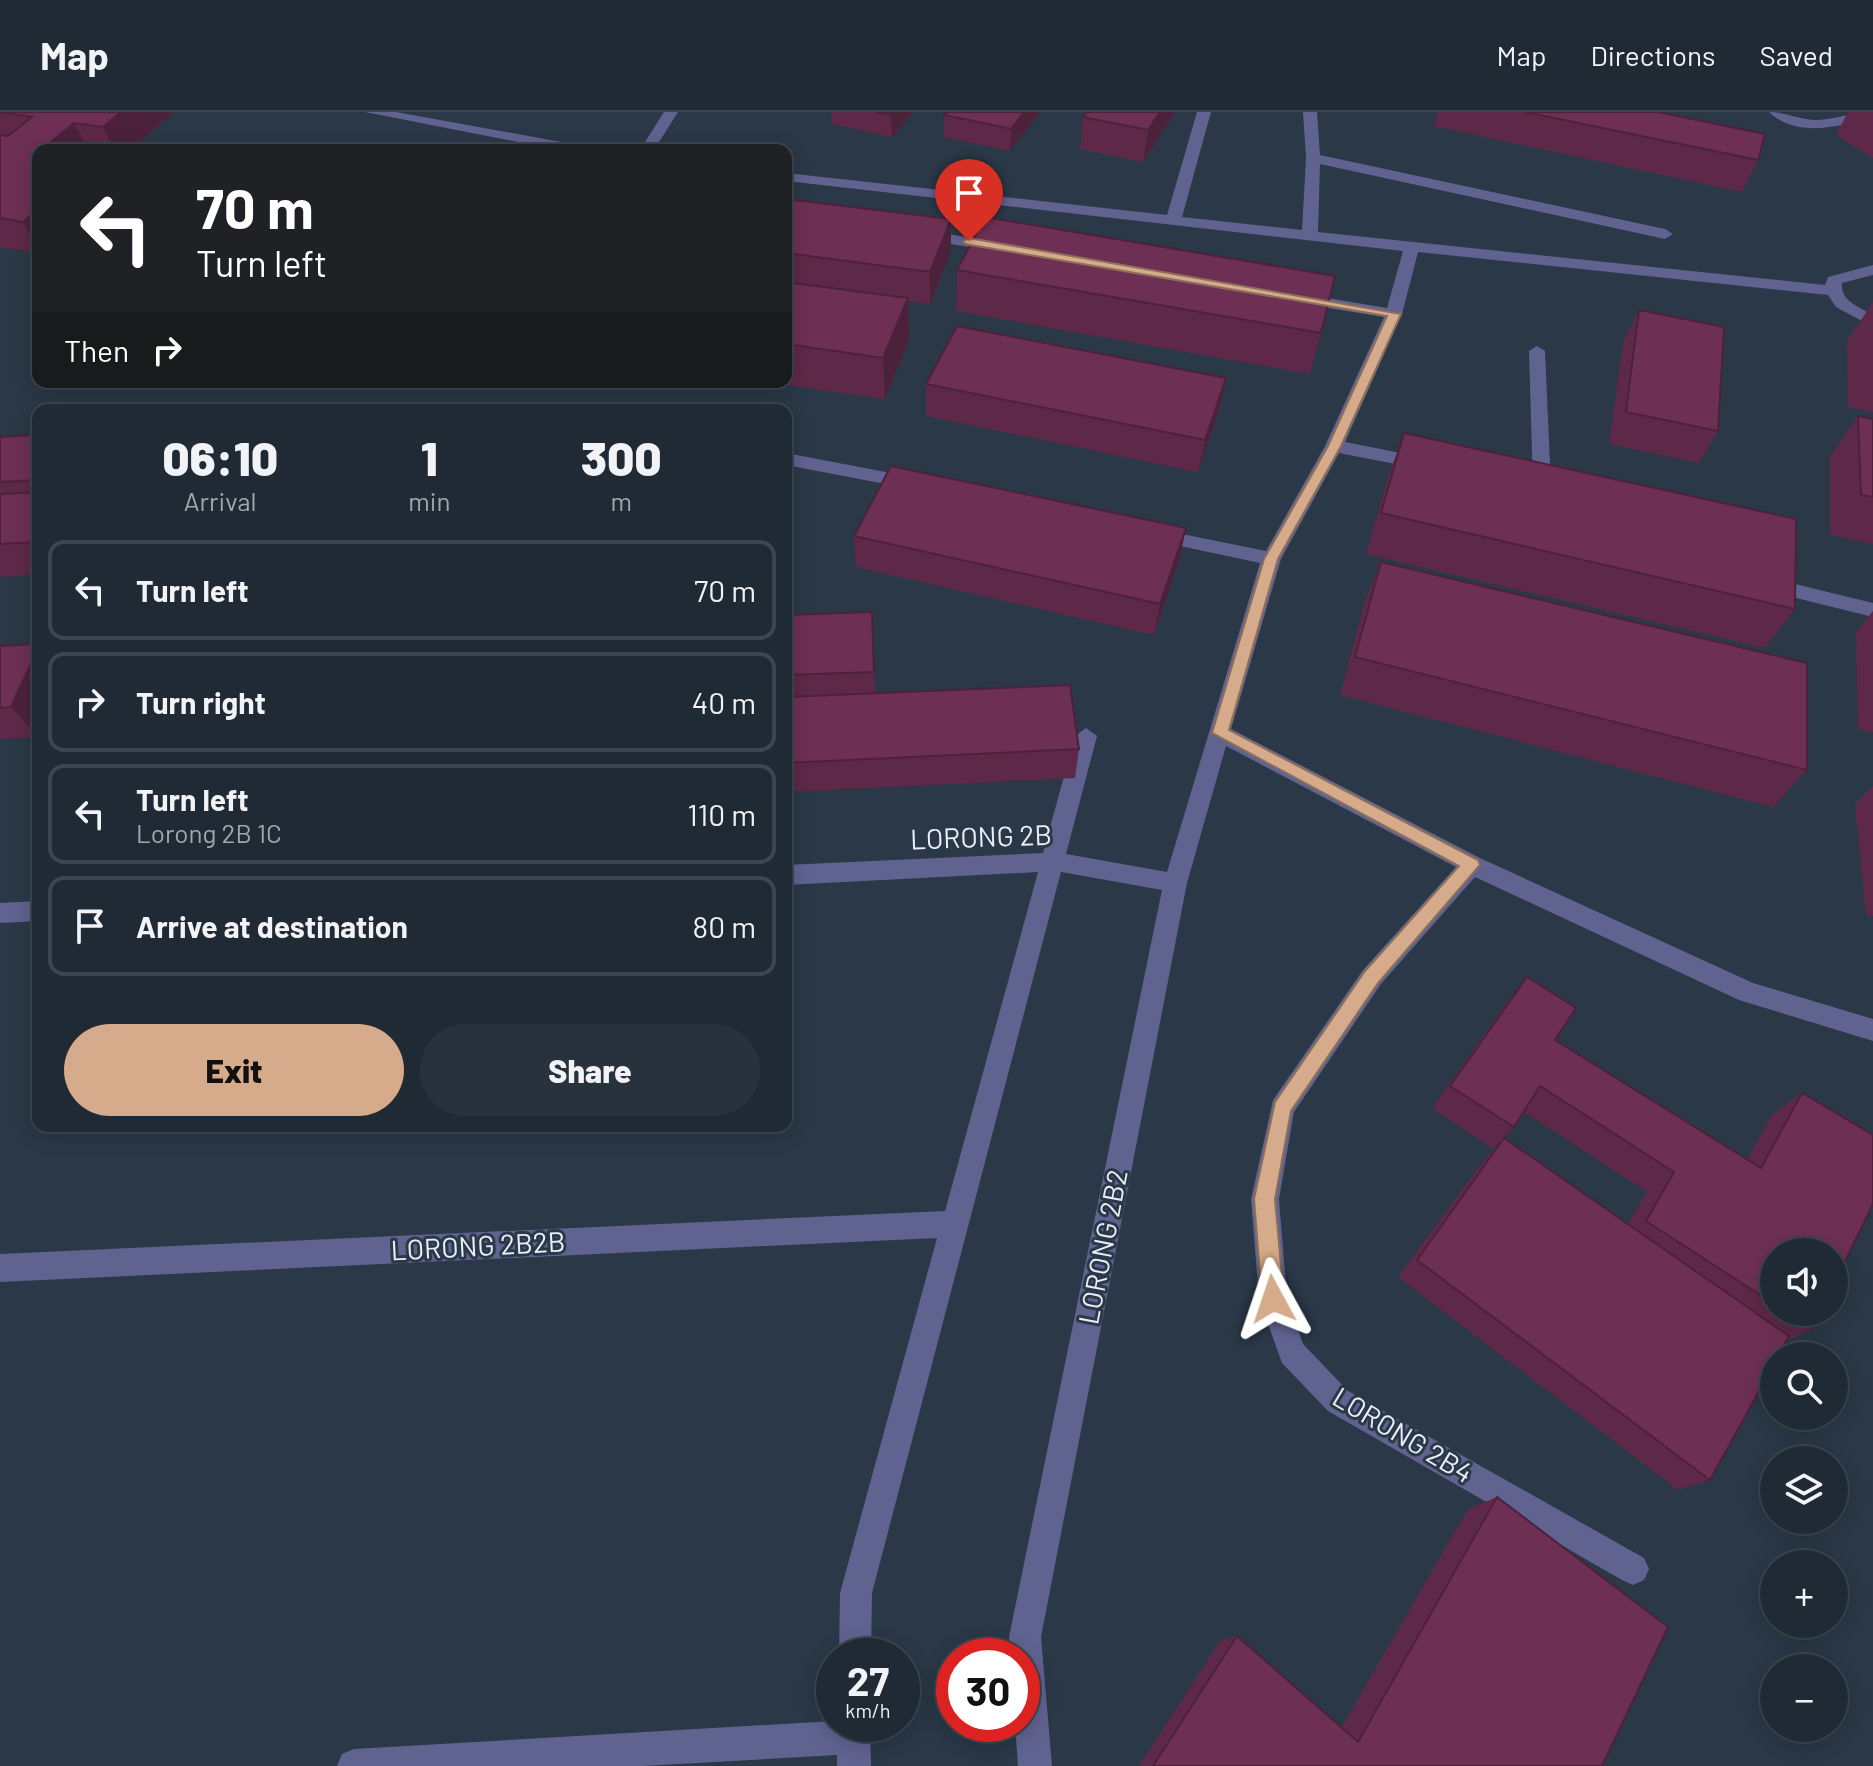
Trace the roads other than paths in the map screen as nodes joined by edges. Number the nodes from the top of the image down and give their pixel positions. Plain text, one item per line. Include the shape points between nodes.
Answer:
1 (372, 112) edge
2 (671, 112) edge
3 (1204, 112) edge
4 (1310, 112) edge
5 (1776, 112) edge
6 (1873, 113) edge
7 (550, 144) edge
8 (651, 144) edge
9 (1313, 158) junction
10 (792, 178) edge
11 (1174, 219) junction
12 (908, 234) edge
13 (1665, 234) dead end
14 (1310, 235) junction
15 (1412, 247) junction
16 (1017, 249) edge
17 (1873, 270) edge
18 (1833, 291) junction
19 (1284, 295) edge
20 (1394, 314) junction
21 (1873, 322) edge
22 (1537, 351) dead end
23 (1334, 446) junction
24 (792, 460) edge
25 (1438, 466) edge
26 (1542, 487) edge
27 (933, 488) edge
28 (1133, 530) edge
29 (1271, 559) junction
30 (1791, 590) edge
31 (1873, 610) edge
32 (1220, 733) junction
33 (1086, 736) dead end
34 (1055, 862) junction
35 (1472, 865) junction
36 (792, 875) edge
37 (1175, 883) junction
38 (32, 911) edge
39 (0, 913) edge
40 (1873, 1030) edge
41 (956, 1224) junction
42 (0, 1268) edge
43 (1633, 1569) dead end
44 (855, 1638) edge
45 (853, 1742) edge
46 (354, 1766) edge
47 (1035, 1766) edge

1 - 7 street
2 - 8 street
3 - 11 street
4 - 9 street
5 - 6 street via 1803,125
9 - 13 street
9 - 14 street
10 - 11 street
11 - 14 street
12 - 16 street
14 - 15 street
15 - 18 street
15 - 20 street, LORONG 2B2
17 - 18 street via 1843,275 1834,280
18 - 21 street via 1842,304
19 - 20 street
20 - 23 street, LORONG 2B2
22 - 26 street
23 - 25 street
23 - 29 street, LORONG 2B2
24 - 27 street
28 - 29 street
29 - 32 street, LORONG 2B2
30 - 31 street
32 - 35 street
32 - 37 street, LORONG 2B2
33 - 34 street
34 - 36 street, LORONG 2B
34 - 37 street, LORONG 2B
34 - 41 street
35 - 40 street via 1748,992
35 - 43 street, LORONG 2B4 via 1372,977 1282,1108 1265,1199 1273,1299 1292,1353 1338,1401
37 - 47 street, LORONG 2B2 via 1025,1637
38 - 39 street
41 - 42 street, LORONG 2B2B
41 - 44 street via 856,1593
45 - 46 street

